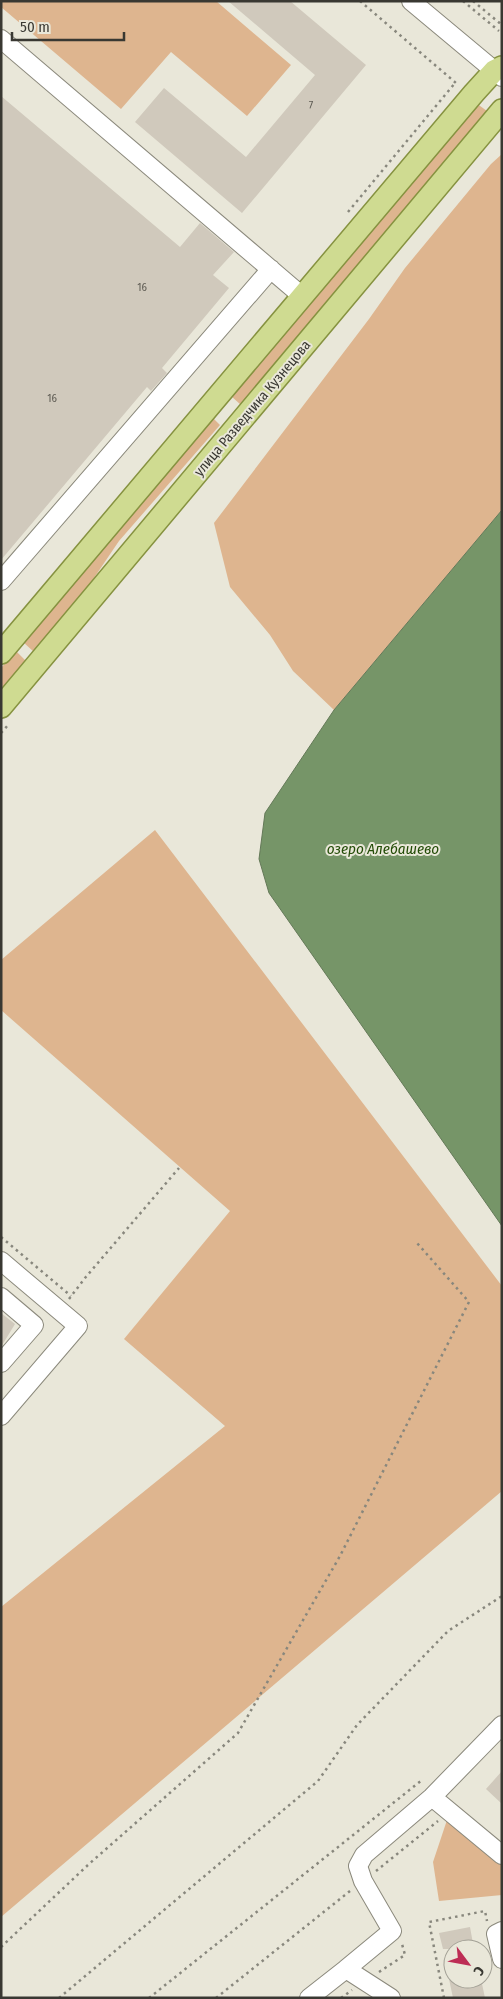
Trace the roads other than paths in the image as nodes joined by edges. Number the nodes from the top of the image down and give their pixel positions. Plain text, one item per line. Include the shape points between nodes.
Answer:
1 (411, 1) edge
2 (1, 39) edge
3 (499, 72) edge
4 (502, 110) edge
5 (270, 269) junction
6 (302, 296) junction
7 (200, 418) junction
8 (226, 439) junction
9 (1, 581) edge
10 (1, 653) edge
11 (1, 707) edge
12 (1, 1261) edge
13 (1, 1297) edge
14 (1, 1363) edge
15 (1, 1416) edge
16 (502, 1725) edge
17 (432, 1797) junction
18 (502, 1855) edge
19 (499, 1933) edge
20 (502, 1959) edge
21 (346, 1968) junction
22 (308, 1998) edge
23 (391, 1998) edge

1 - 3 street
2 - 5 street
3 - 6 main road via 474,93
4 - 8 main road, улица Разведчика Кузнецова
5 - 6 street
5 - 9 street
6 - 7 main road
7 - 8 main road via 210,411 219,409 226,412 231,427
7 - 10 main road
8 - 11 main road, улица Разведчика Кузнецова
12 - 15 street via 78,1326
13 - 14 street via 34,1325
16 - 17 street
17 - 18 street
17 - 21 street via 364,1854 358,1866 363,1881 392,1932
19 - 20 street
21 - 22 street
21 - 23 street

